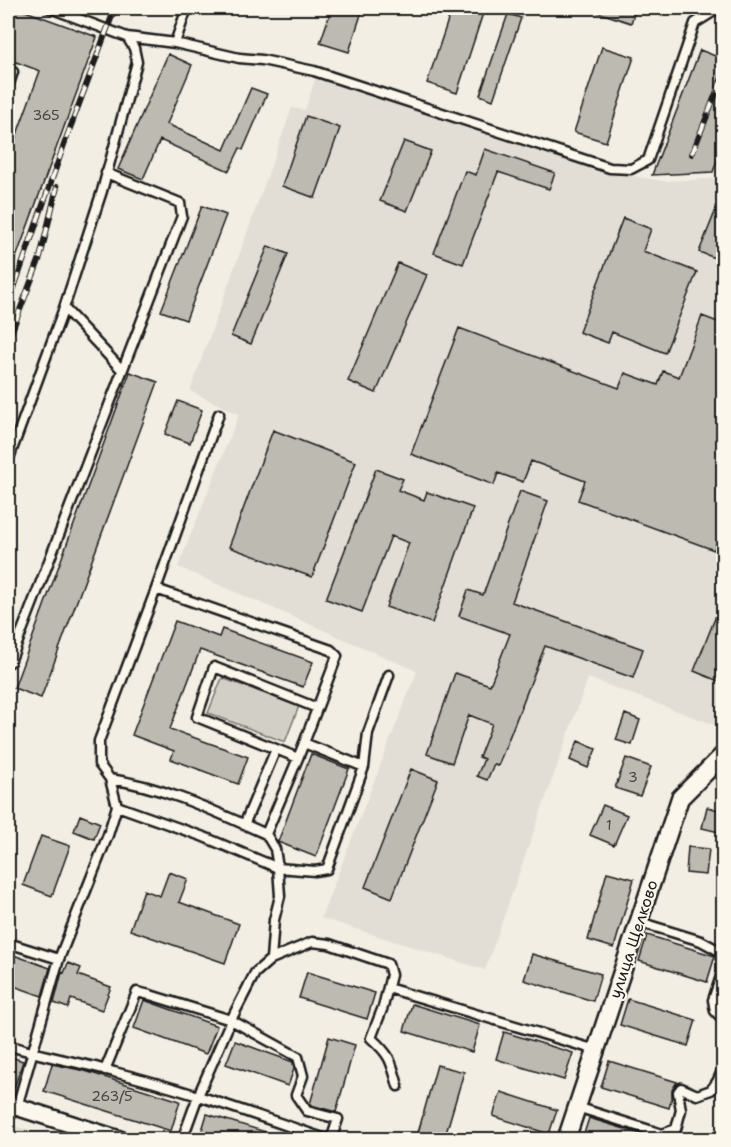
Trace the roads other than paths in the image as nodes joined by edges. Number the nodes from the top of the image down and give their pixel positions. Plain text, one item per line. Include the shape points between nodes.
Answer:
1 (50, 8) edge
2 (187, 8) edge
3 (719, 8) edge
4 (127, 37) junction
5 (175, 43) junction
6 (13, 72) dead end
7 (8, 87) edge
8 (106, 173) junction
9 (64, 308) junction
10 (122, 370) junction
11 (219, 414) dead end
12 (8, 461) edge
13 (156, 589) junction
14 (8, 663) edge
15 (389, 675) dead end
16 (317, 708) junction
17 (304, 743) junction
18 (276, 749) junction
19 (723, 754) edge
20 (298, 758) junction
21 (364, 766) junction
22 (110, 779) junction
23 (117, 806) junction
24 (244, 825) junction
25 (266, 834) junction
26 (278, 868) junction
27 (639, 922) junction
28 (8, 943) edge
29 (271, 958) junction
30 (59, 959) junction
31 (388, 988) junction
32 (231, 1020) junction
33 (723, 1022) edge
34 (8, 1045) edge
35 (596, 1050) junction
36 (33, 1053) junction
37 (723, 1067) edge
38 (105, 1070) junction
39 (398, 1086) dead end
40 (198, 1096) junction
41 (12, 1106) edge
42 (577, 1107) junction
43 (661, 1137) edge
44 (121, 1140) edge
45 (182, 1140) edge
46 (330, 1140) edge
47 (566, 1140) edge

1 - 4 lane
2 - 5 lane
3 - 5 lane via 695,23 648,160 631,169 610,168 314,71
4 - 5 lane
4 - 8 lane via 137,62
6 - 7 lane
8 - 9 lane
8 - 10 lane via 180,203 182,216
9 - 10 lane
9 - 12 lane
10 - 14 lane
11 - 13 lane
13 - 16 lane via 331,650 337,656
13 - 22 lane via 99,741 99,764
15 - 21 lane via 368,733
16 - 17 lane
16 - 18 lane via 214,667 196,717
17 - 20 lane
17 - 21 lane
18 - 20 lane
18 - 24 lane
19 - 27 street, улица Щелково via 680,798
20 - 25 lane
21 - 26 lane via 327,868
22 - 23 lane
22 - 24 lane via 133,782
23 - 26 lane
23 - 30 lane
24 - 25 lane
25 - 26 lane via 275,849
26 - 29 lane via 280,896
27 - 33 lane via 701,941 723,953 723,970 713,1000 714,1011
27 - 35 street, улица Щелково
28 - 30 lane
29 - 31 lane via 312,942 329,944 388,964
29 - 32 lane via 255,973
30 - 36 lane
31 - 35 lane
31 - 39 lane via 371,1038 386,1051
32 - 38 lane via 137,992
32 - 40 lane
32 - 46 lane via 298,1057 303,1076 296,1095 307,1111 338,1119
34 - 36 lane
35 - 42 street, улица Щелково
36 - 38 lane
36 - 41 lane
37 - 43 lane via 711,1090 697,1095 681,1088 676,1129
38 - 40 lane
40 - 45 lane
40 - 46 lane
41 - 44 street
42 - 43 lane
42 - 47 street, улица Щелково

